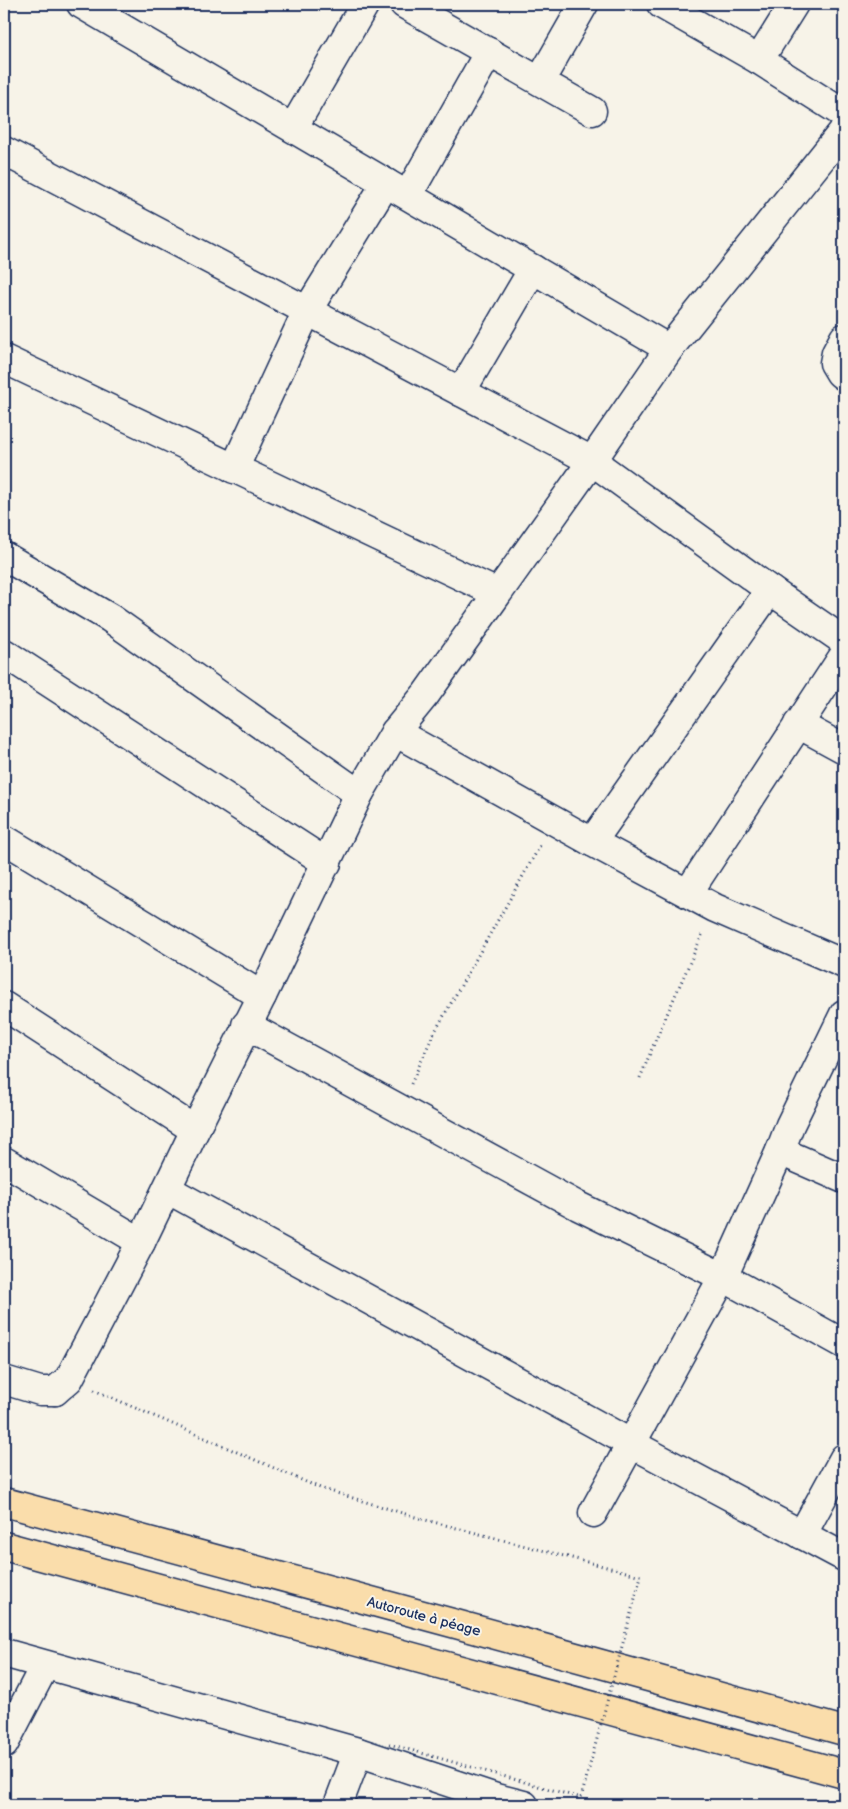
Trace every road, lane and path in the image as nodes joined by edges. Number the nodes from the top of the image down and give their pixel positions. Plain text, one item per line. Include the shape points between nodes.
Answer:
1 (81, 4) edge
2 (365, 4) edge
3 (404, 4) edge
4 (584, 4) edge
5 (661, 4) edge
6 (794, 4) edge
7 (489, 52) junction
8 (759, 60) junction
9 (540, 81) junction
10 (592, 110) dead end
11 (844, 114) edge
12 (293, 128) junction
13 (844, 130) edge
14 (4, 151) edge
15 (397, 189) junction
16 (533, 269) junction
17 (307, 311) junction
18 (844, 338) edge
19 (669, 349) junction
20 (4, 359) edge
21 (844, 376) edge
22 (461, 392) junction
23 (592, 461) junction
24 (234, 469) junction
25 (4, 556) edge
26 (770, 590) junction
27 (497, 593) junction
28 (844, 641) edge
29 (844, 655) edge
30 (5, 657) edge
31 (798, 724) junction
32 (395, 732) junction
33 (844, 749) edge
34 (359, 794) junction
35 (554, 821) junction
36 (4, 839) edge
37 (592, 842) junction
38 (326, 863) junction
39 (688, 894) junction
40 (714, 908) junction
41 (844, 964) edge
42 (262, 996) junction
43 (4, 1006) edge
44 (844, 1014) edge
45 (246, 1025) junction
46 (640, 1078) dead end
47 (401, 1110) junction
48 (195, 1130) junction
49 (780, 1151) junction
50 (4, 1161) edge
51 (844, 1179) edge
52 (167, 1189) junction
53 (141, 1242) junction
54 (723, 1277) junction
55 (844, 1344) edge
56 (4, 1380) edge
57 (62, 1385) junction
58 (632, 1444) junction
59 (844, 1458) edge
60 (4, 1502) edge
61 (593, 1513) dead end
62 (802, 1535) junction
63 (4, 1546) edge
64 (844, 1557) edge
65 (4, 1654) edge
66 (45, 1665) junction
67 (844, 1732) edge
68 (4, 1744) edge
69 (389, 1744) dead end
70 (358, 1752) junction
71 (844, 1774) edge
72 (495, 1802) edge
73 (338, 1805) edge
74 (524, 1805) edge

1 - 12 street
2 - 12 street
3 - 7 street
4 - 9 street
5 - 8 street
6 - 8 street
7 - 9 street
7 - 15 street
8 - 11 street
9 - 10 street
12 - 15 street
13 - 19 street
14 - 17 street
15 - 16 street
15 - 17 street
16 - 19 street
16 - 22 street
17 - 22 street
17 - 24 street
18 - 21 street via 834,363
19 - 23 street
20 - 24 street
22 - 23 street
23 - 26 street
23 - 27 street
24 - 27 street
25 - 34 street via 110,618
26 - 28 street
26 - 37 street
27 - 32 street via 426,694
29 - 31 street
30 - 38 street
31 - 33 street
31 - 39 street
32 - 34 street
32 - 35 street
34 - 38 street
35 - 37 street
35 - 47 path via 433,1034
36 - 42 street
37 - 39 street
38 - 42 street
39 - 40 street
40 - 41 street
40 - 46 path
42 - 45 street
43 - 48 street
44 - 49 street
45 - 47 street
45 - 48 street
47 - 54 street via 578,1206
48 - 52 street
49 - 51 street
49 - 54 street
50 - 53 street
52 - 53 street
52 - 58 street
53 - 57 street
54 - 55 street
54 - 58 street
56 - 57 street via 40,1391
57 - 69 path, bridge via 320,1488 422,1519 642,1576 582,1798
58 - 61 street
58 - 62 street
59 - 62 street
60 - 67 highway, Autoroute à péage
62 - 64 street
63 - 71 highway
65 - 66 street
66 - 68 street
66 - 70 street
70 - 72 street
70 - 73 street
72 - 74 street

